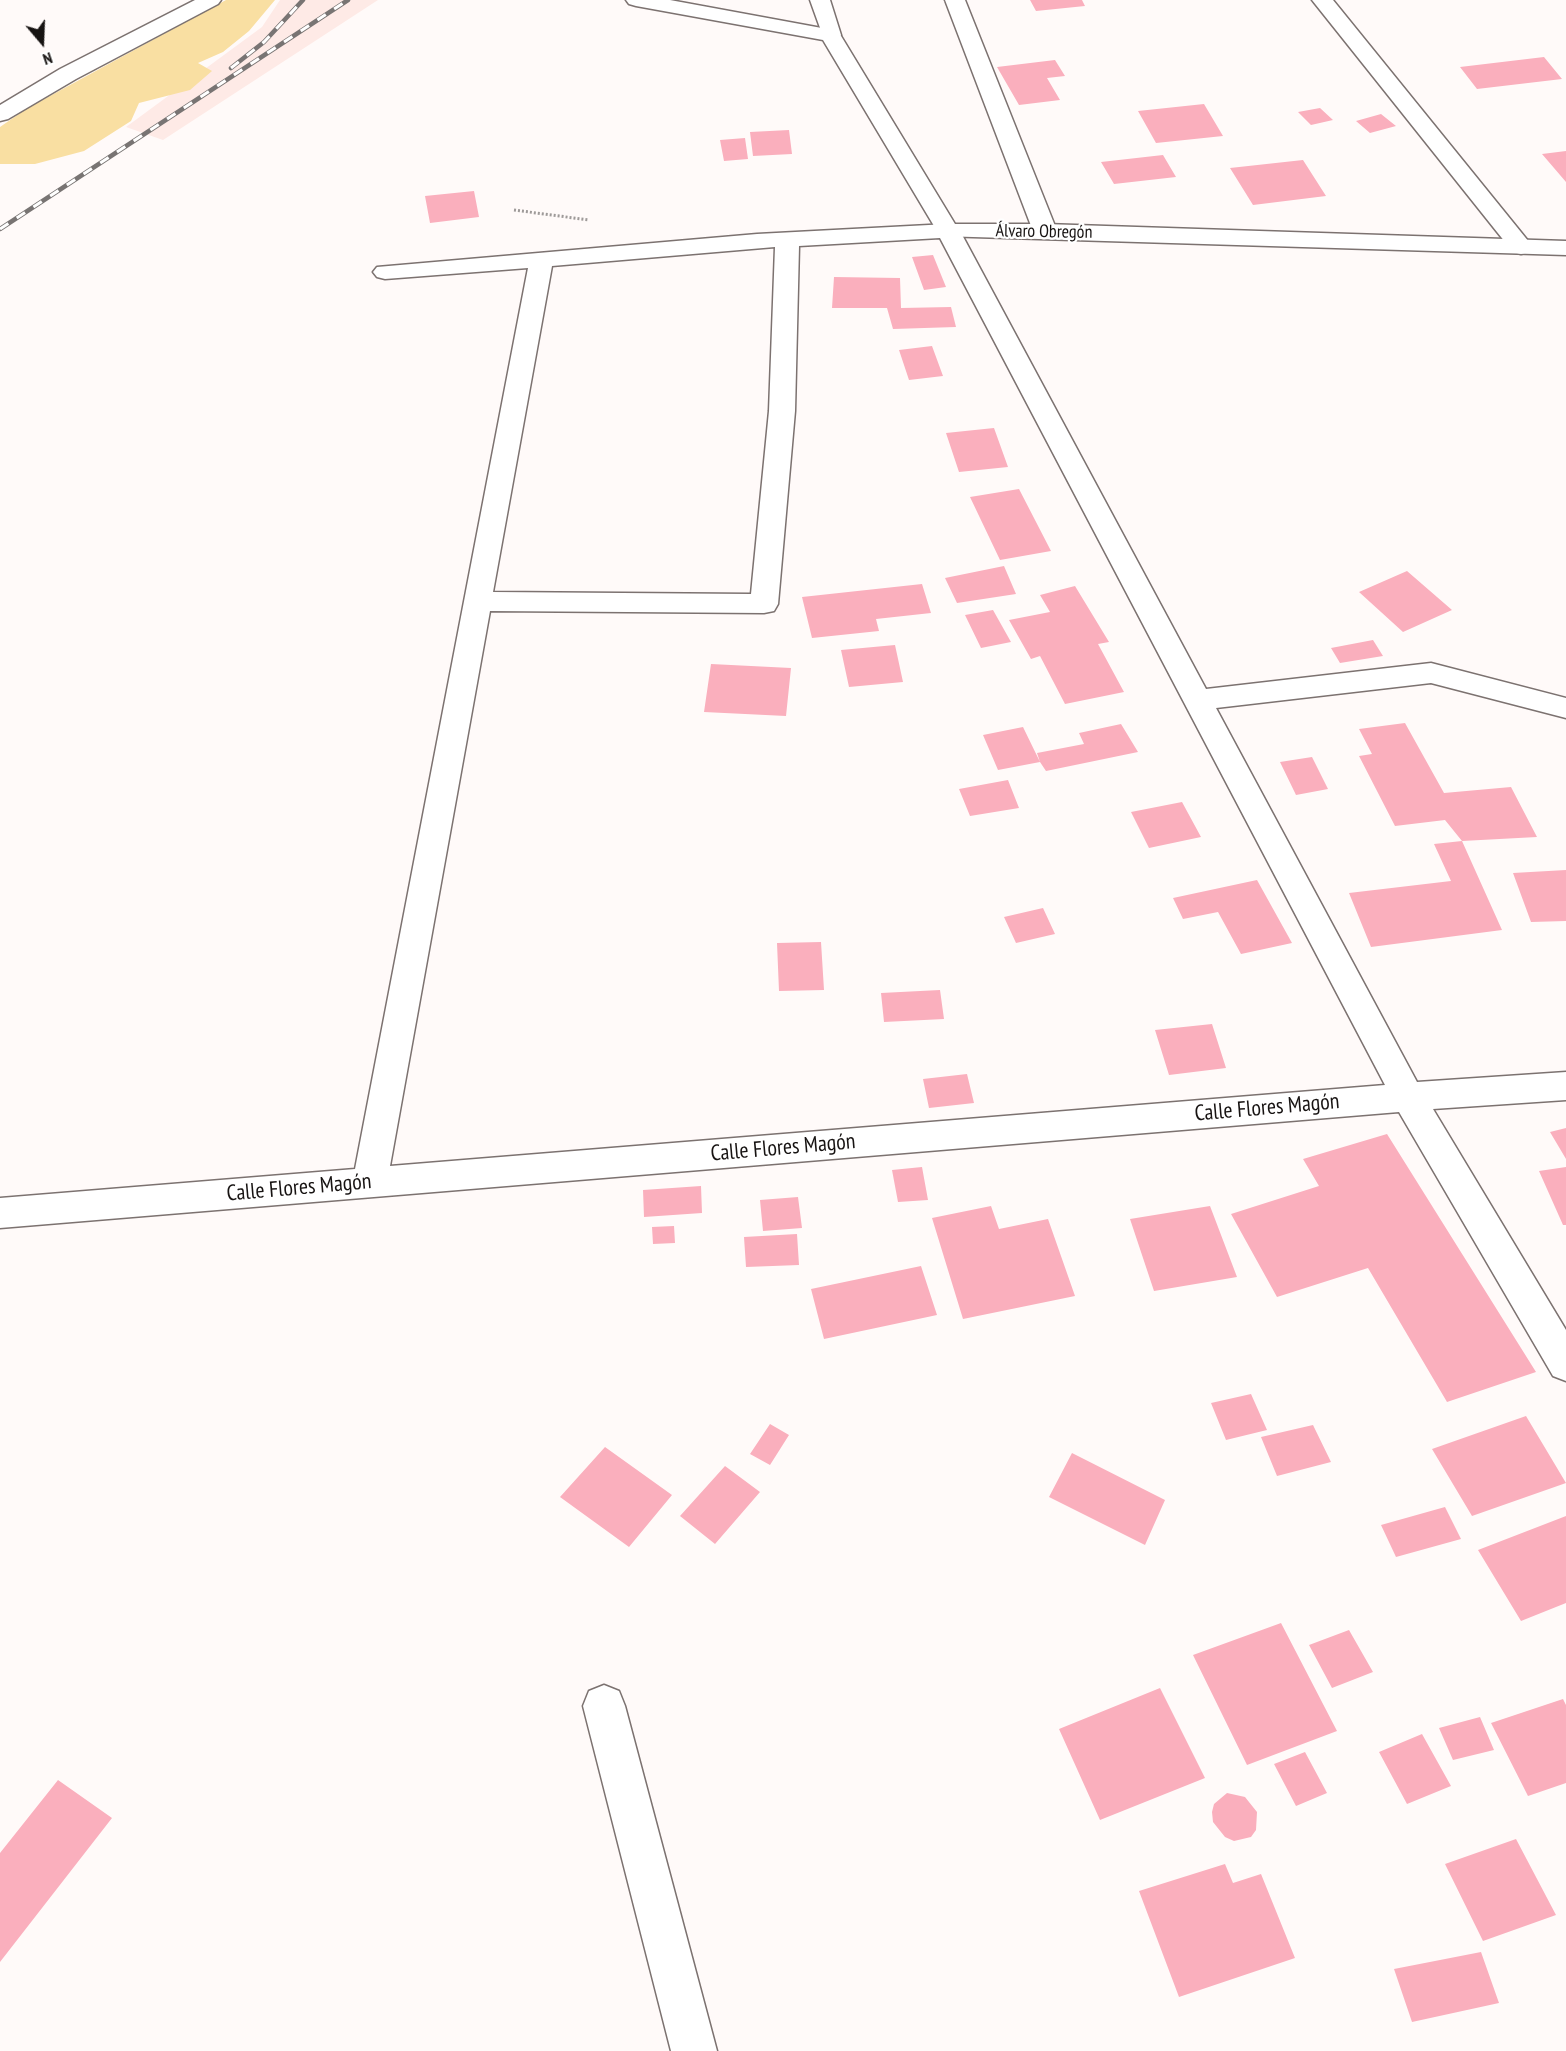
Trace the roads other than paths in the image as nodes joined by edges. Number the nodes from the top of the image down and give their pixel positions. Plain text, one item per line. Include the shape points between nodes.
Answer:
1 (210, 0) edge
2 (636, 0) edge
3 (820, 0) edge
4 (955, 0) edge
5 (1322, 0) edge
6 (831, 35) junction
7 (0, 114) edge
8 (948, 231) junction
9 (1045, 231) junction
10 (787, 240) junction
11 (1521, 247) junction
12 (1566, 248) edge
13 (541, 260) junction
14 (385, 272) dead end
15 (478, 601) junction
16 (1196, 700) junction
17 (1566, 708) edge
18 (1566, 1086) edge
19 (1408, 1097) junction
20 (370, 1182) junction
21 (0, 1213) edge
22 (1566, 1364) edge
23 (604, 1706) dead end
24 (694, 2051) edge

1 - 7 street
2 - 6 street
3 - 6 street
4 - 9 street
5 - 11 street
6 - 8 street
8 - 9 street, Álvaro Obregón
8 - 10 street, Álvaro Obregón
8 - 16 street
9 - 11 street, Álvaro Obregón
10 - 13 street, Álvaro Obregón
10 - 15 street via 782,411 764,604
11 - 12 street, Álvaro Obregón
13 - 14 street, Álvaro Obregón
13 - 15 street
15 - 20 street
16 - 17 street via 1431,673
16 - 19 street
18 - 19 street, Calle Flores Magón
19 - 20 street, Calle Flores Magón
19 - 22 street
20 - 21 street, Calle Flores Magón
23 - 24 street

